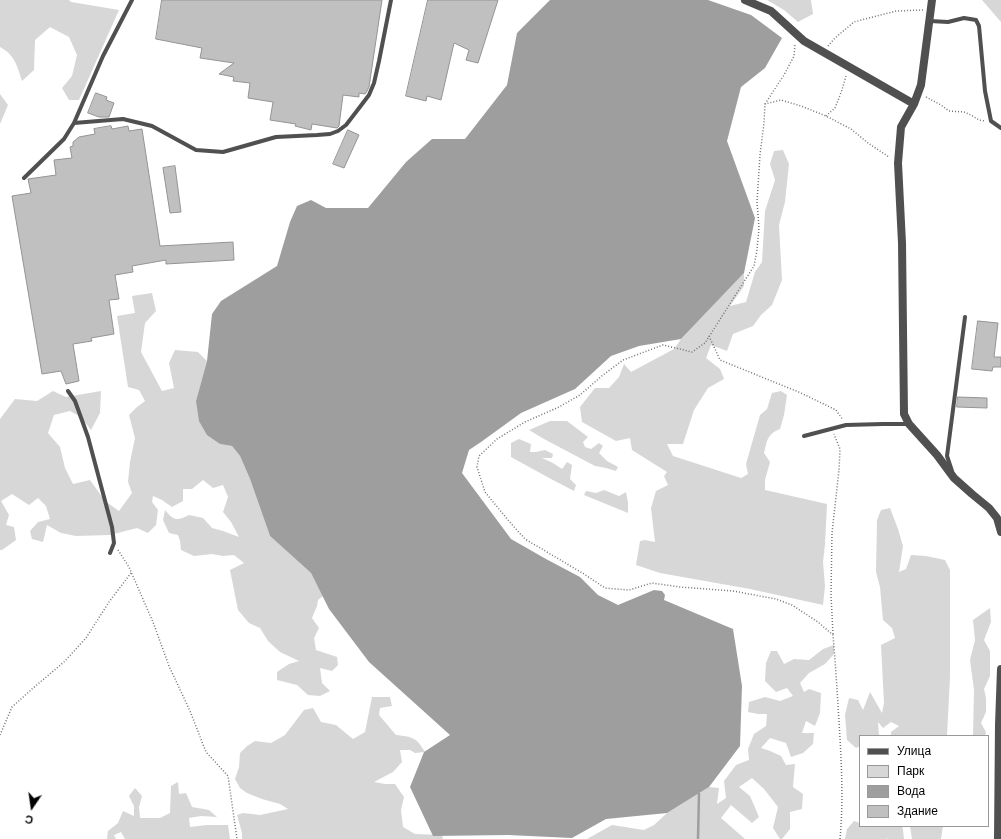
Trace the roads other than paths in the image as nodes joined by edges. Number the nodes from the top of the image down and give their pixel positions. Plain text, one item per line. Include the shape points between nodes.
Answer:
1 (132, 0) edge
2 (391, 0) edge
3 (746, 0) edge
4 (932, 0) edge
5 (930, 21) junction
6 (914, 104) junction
7 (74, 123) junction
8 (1001, 128) edge
9 (24, 178) dead end
10 (964, 317) dead end
11 (68, 391) dead end
12 (909, 424) junction
13 (804, 436) dead end
14 (954, 478) junction
15 (1001, 532) edge
16 (110, 553) dead end
17 (1001, 669) edge
18 (1000, 724) edge
19 (998, 839) edge

1 - 7 lane via 103,56
2 - 7 lane via 374,83 354,116 338,131 330,134 276,137 223,152 196,150 152,126 123,119
3 - 6 street via 771,11 804,41
4 - 5 street
5 - 6 street via 921,85
5 - 8 lane via 948,22 964,18 976,20 979,26 985,91 991,121
6 - 12 street via 901,127 898,162 902,243 904,414
7 - 9 lane via 64,138
10 - 14 lane via 947,456
11 - 16 lane via 75,401 88,436 112,527 114,544
12 - 13 lane via 846,424
12 - 14 street
14 - 15 street via 989,508 997,518
17 - 18 street
18 - 19 street

